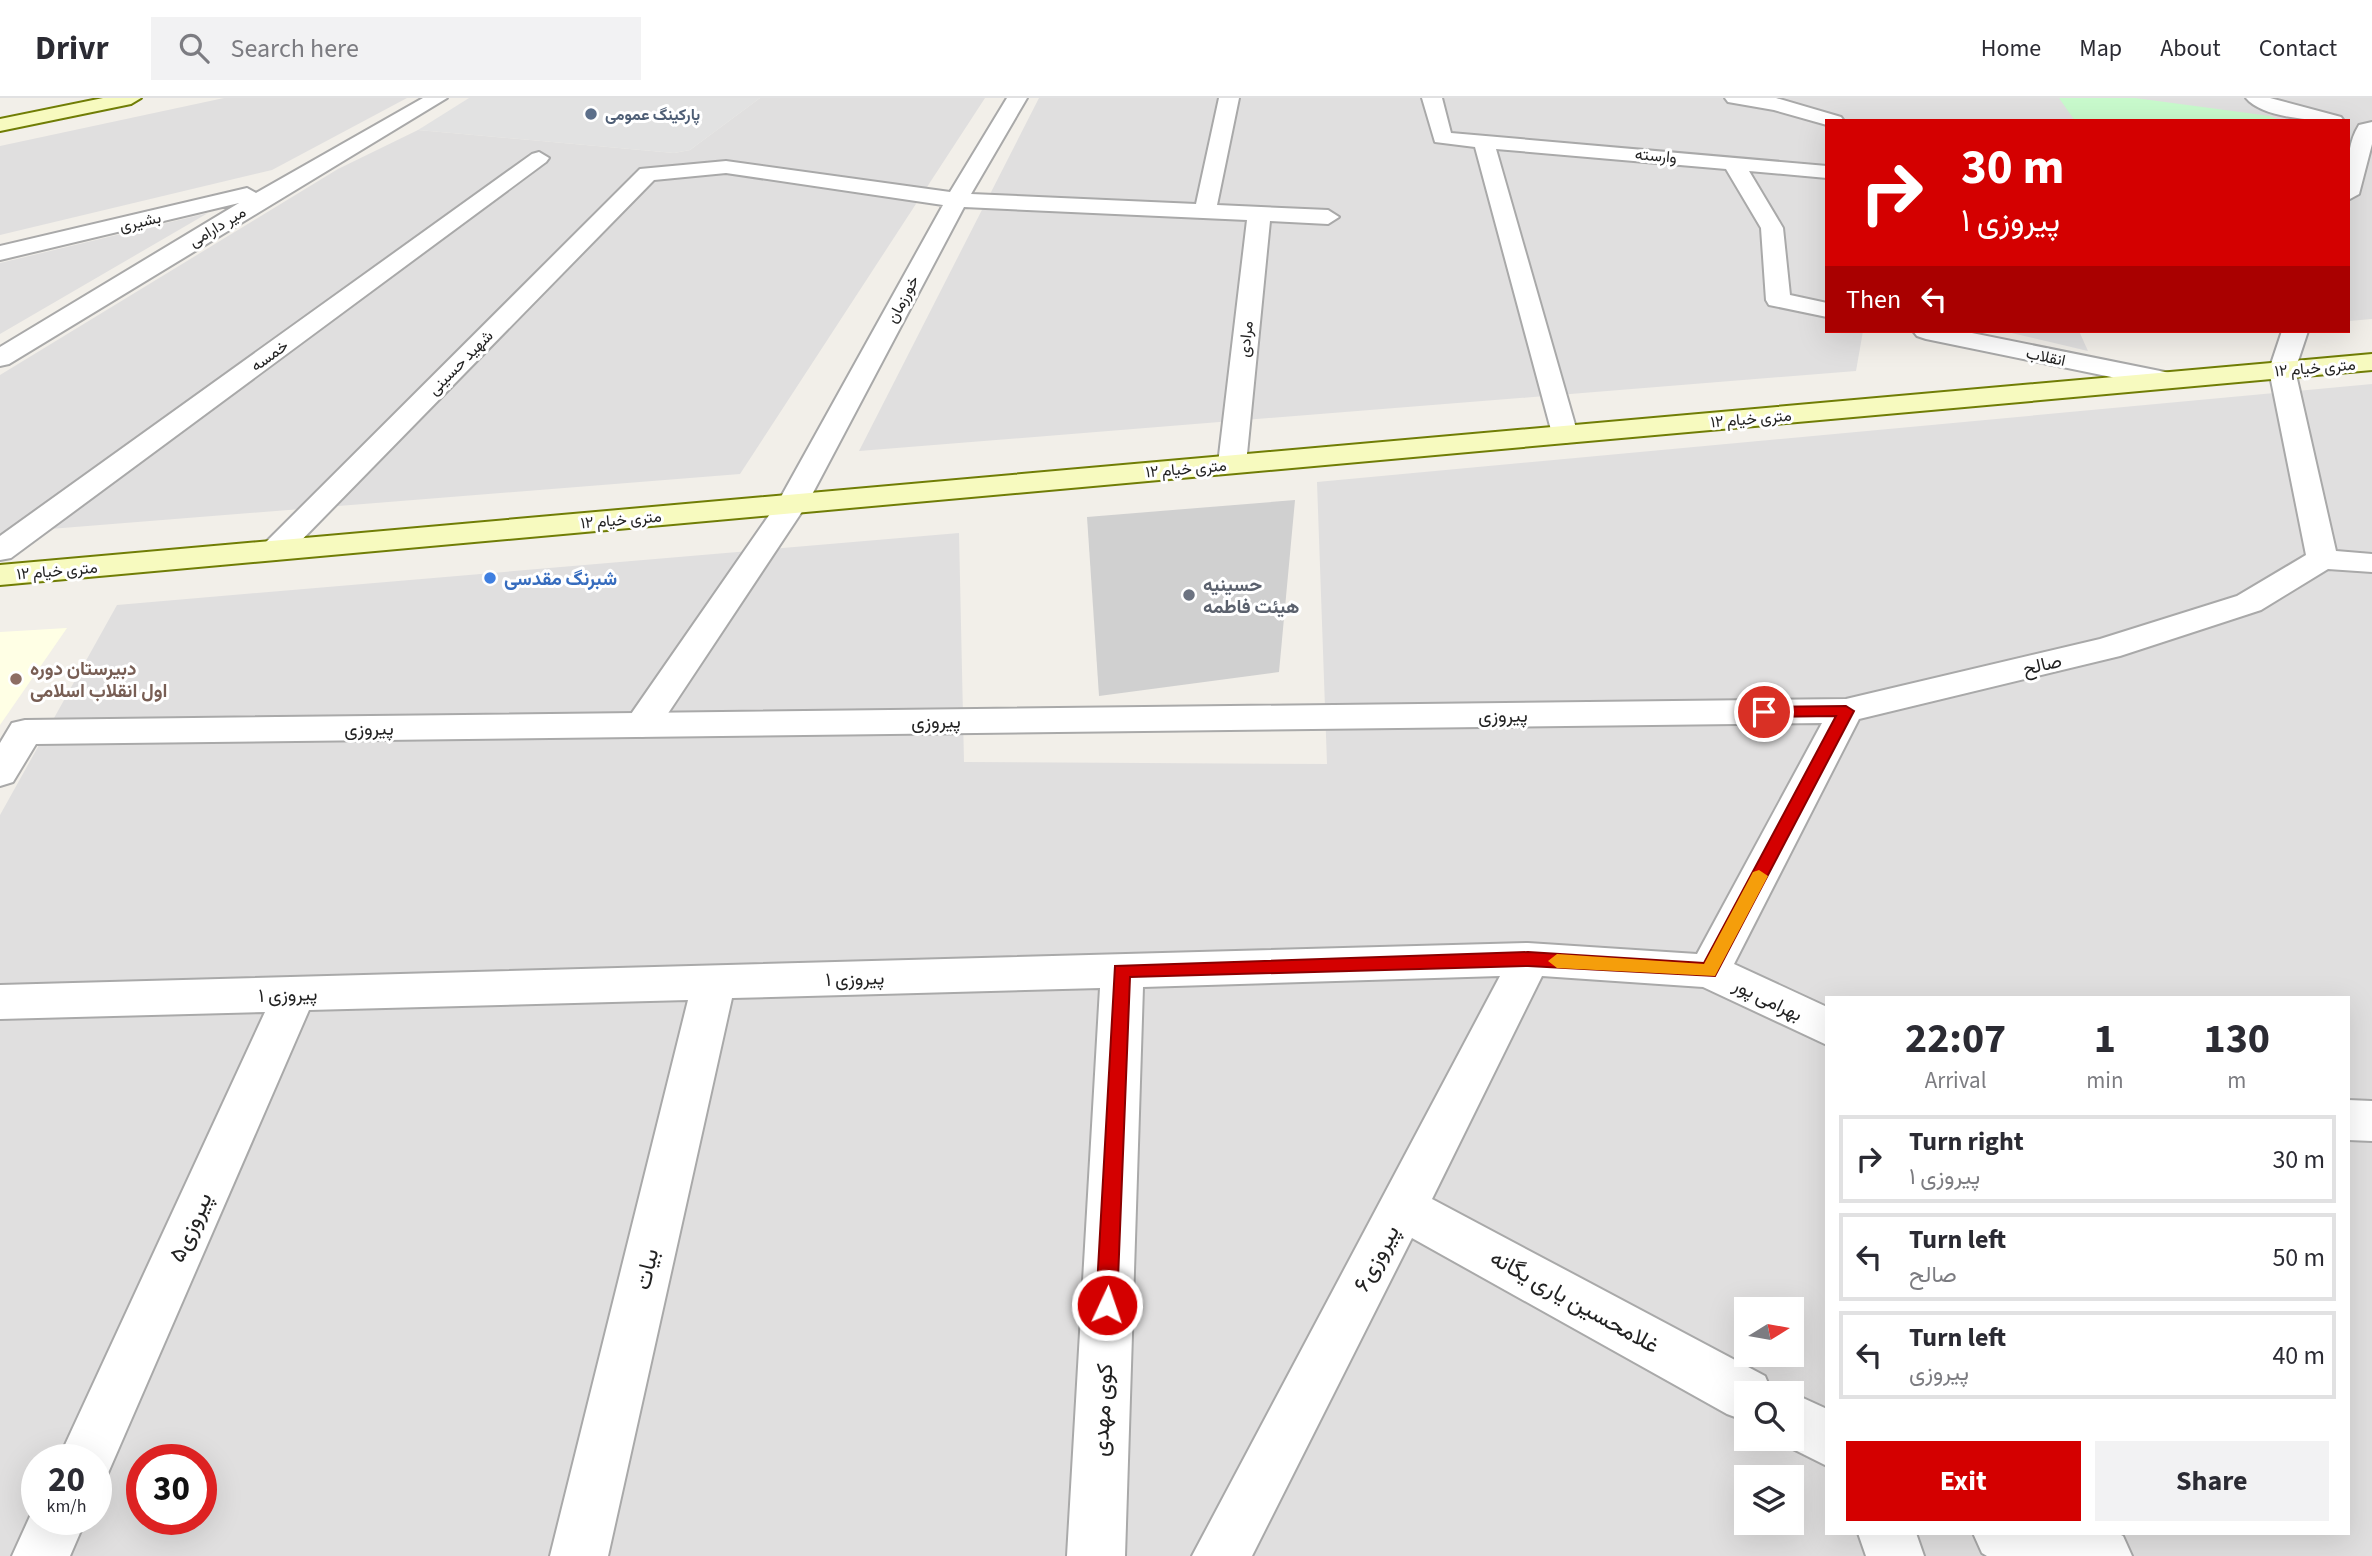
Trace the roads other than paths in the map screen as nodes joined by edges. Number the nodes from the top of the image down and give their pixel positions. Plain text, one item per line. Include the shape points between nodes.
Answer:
1 (54, 98) edge
2 (131, 98) edge
3 (437, 98) edge
4 (1017, 98) edge
5 (1229, 98) edge
6 (1432, 98) edge
7 (1735, 98) edge
8 (2256, 98) edge
9 (1807, 107) edge
10 (0, 109) edge
11 (1830, 119) edge
12 (2326, 119) edge
13 (0, 125) edge
14 (2362, 127) edge
15 (1484, 141) junction
16 (539, 158) dead end
17 (1733, 163) junction
18 (1825, 172) edge
19 (2350, 184) edge
20 (280, 188) junction
21 (957, 200) junction
22 (1205, 212) junction
23 (1259, 214) junction
24 (1328, 217) dead end
25 (0, 253) edge
26 (1825, 310) edge
27 (1936, 333) edge
28 (2294, 333) edge
29 (0, 358) edge
30 (2372, 362) edge
31 (2282, 370) junction
32 (2165, 380) junction
33 (1564, 435) junction
34 (1232, 464) junction
35 (792, 504) junction
36 (0, 551) edge
37 (272, 551) junction
38 (2322, 559) junction
39 (2372, 563) edge
40 (0, 575) edge
41 (1846, 711) junction
42 (642, 725) junction
43 (0, 773) edge
44 (1528, 959) junction
45 (1122, 971) junction
46 (1709, 971) junction
47 (713, 982) junction
48 (295, 994) junction
49 (0, 1002) edge
50 (1825, 1026) edge
51 (2350, 1120) edge
52 (2372, 1121) edge
53 (1403, 1208) junction
54 (1734, 1388) edge
55 (1804, 1427) edge
56 (1825, 1438) edge
57 (92, 1444) edge
58 (51, 1535) edge
59 (1888, 1535) edge
60 (2006, 1535) edge
61 (41, 1556) edge
62 (579, 1556) edge
63 (1096, 1556) edge
64 (1221, 1556) edge
65 (1895, 1556) edge
66 (2103, 1556) edge

1 - 10 street
2 - 13 street
3 - 20 street, میر دارامی
4 - 21 street, خورزمان
5 - 22 street
6 - 15 street, وارسته via 1442,138
7 - 9 street
8 - 12 street
9 - 11 street
14 - 19 street
15 - 17 street, وارسته
15 - 33 street
16 - 36 street, خمسه
17 - 18 street, وارسته
17 - 26 street via 1772,228 1777,300
20 - 25 street, بشیری
20 - 29 street, میر دارامی
21 - 22 street
21 - 35 street, خورزمان
21 - 37 street, شهید حسینی via 726,167 648,174
22 - 23 street
23 - 24 street
23 - 34 street, مرادی
27 - 32 street, انقلاب
28 - 31 street
30 - 31 street, ۱۲ متری خیام
31 - 32 street, ۱۲ متری خیام
31 - 38 street
32 - 33 street, ۱۲ متری خیام
33 - 34 street, ۱۲ متری خیام
34 - 35 street, ۱۲ متری خیام
35 - 37 street, ۱۲ متری خیام
35 - 42 street, خورزمان
37 - 40 street, ۱۲ متری خیام
38 - 39 street
38 - 41 street, صالح via 2249,603 2224,611 2108,648
41 - 42 street, پیروزی
41 - 46 street
42 - 43 street, پیروزی via 25,732
44 - 45 street, پیروزی ۱
44 - 46 street, پیروزی ۱
44 - 53 street, پیروزی۶
45 - 47 street, پیروزی ۱
45 - 63 street, کوی مهدی
46 - 50 street, بهرامی پور
47 - 48 street, پیروزی ۱
47 - 62 street, بیات
48 - 49 street, پیروزی ۱
48 - 57 street, پیروزی۵
51 - 52 street
53 - 54 street, غلامحسین یاری یگانه
53 - 64 street, پیروزی۶
55 - 56 street
58 - 61 street
59 - 65 street
60 - 66 street via 2041,1554

